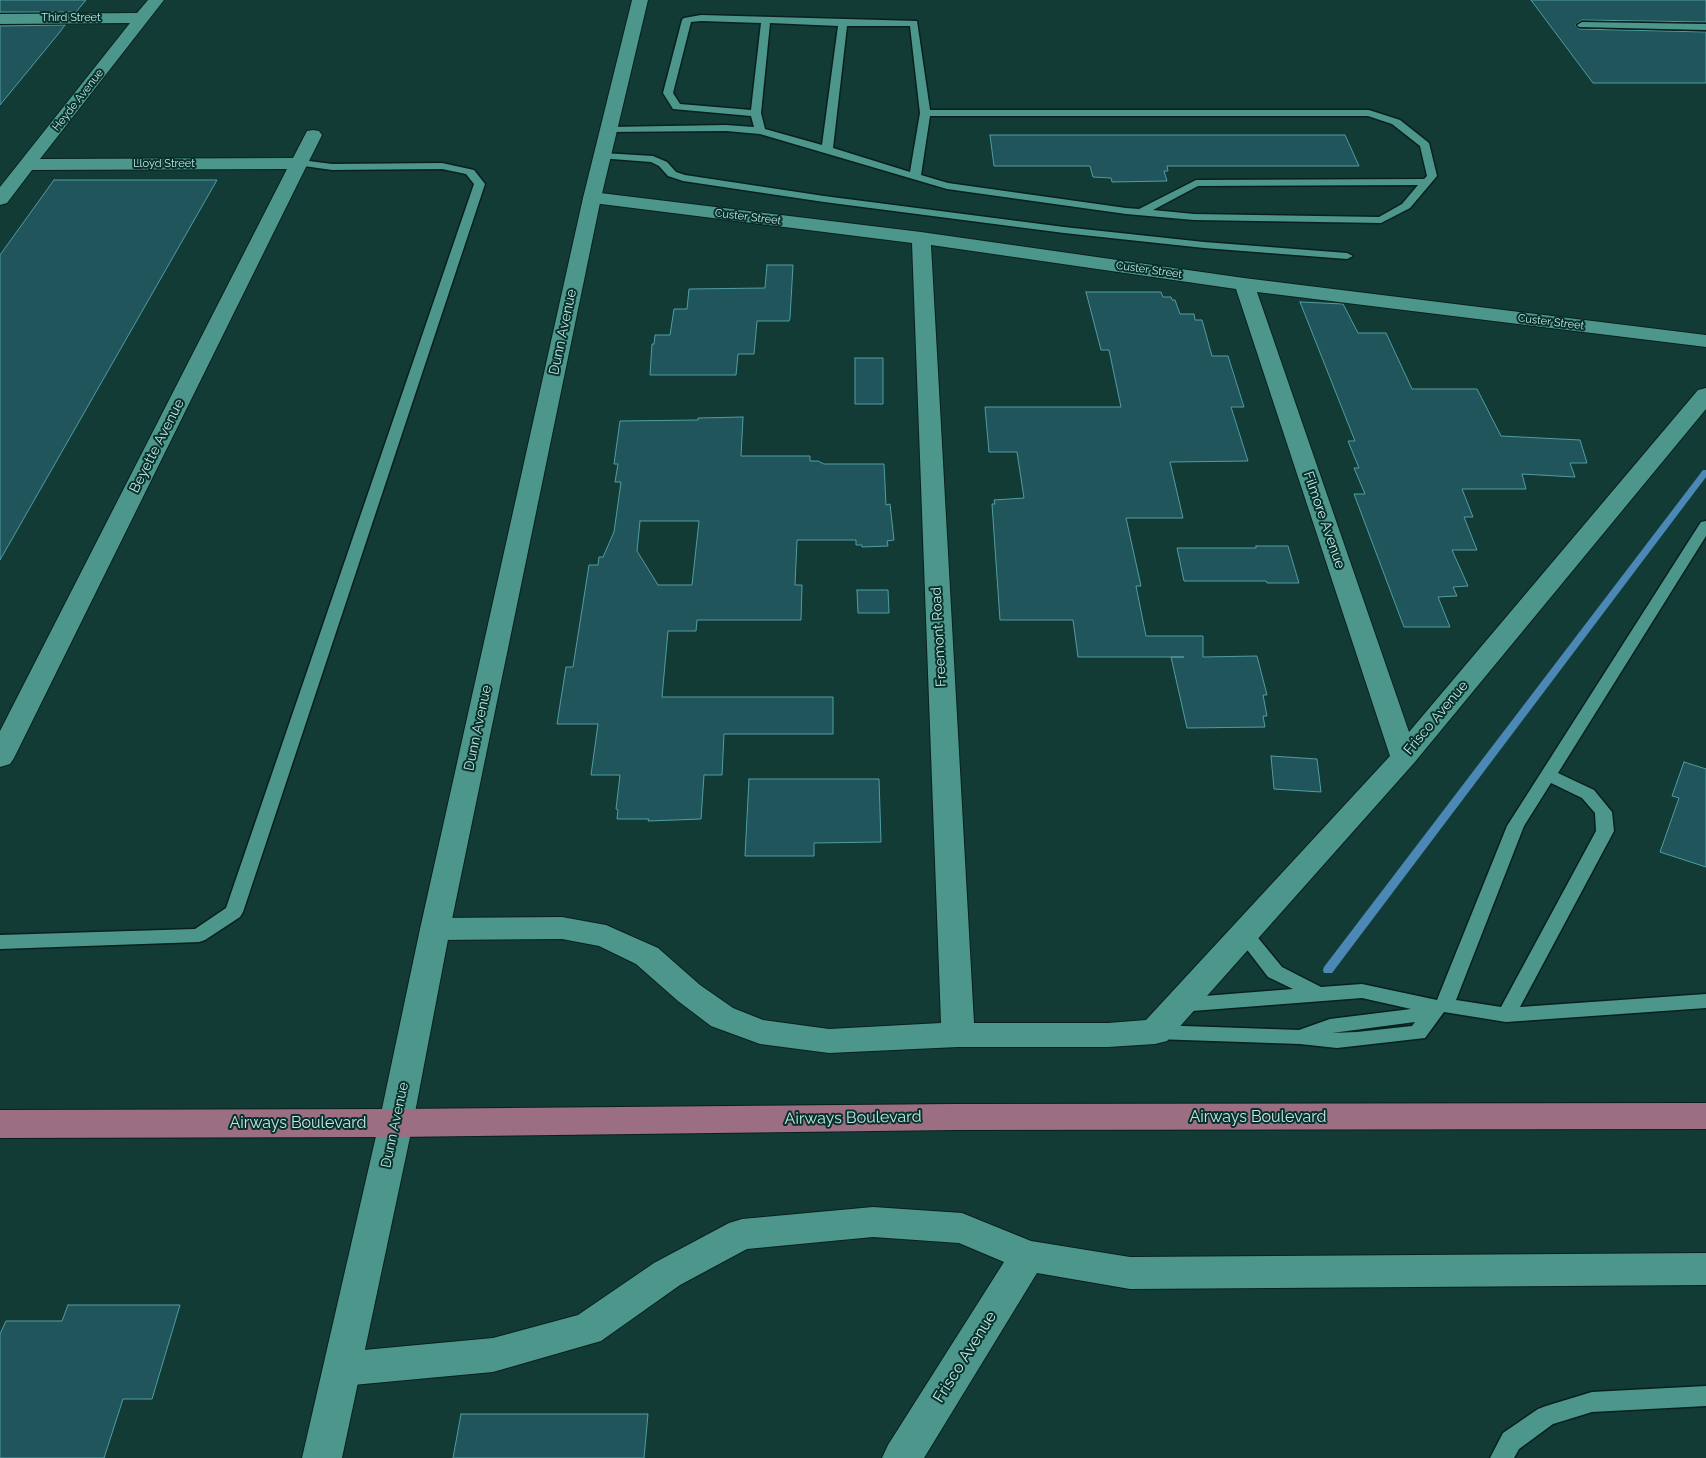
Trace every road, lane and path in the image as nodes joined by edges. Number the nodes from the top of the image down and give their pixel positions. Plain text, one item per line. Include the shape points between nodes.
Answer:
1 (156, 0) edge
2 (640, 0) edge
3 (142, 18) junction
4 (0, 19) edge
5 (766, 20) junction
6 (843, 23) junction
7 (1582, 25) dead end
8 (1706, 27) edge
9 (756, 113) junction
10 (925, 113) junction
11 (609, 130) junction
12 (760, 132) junction
13 (313, 135) dead end
14 (827, 150) junction
15 (603, 156) junction
16 (301, 163) junction
17 (26, 165) junction
18 (915, 176) junction
19 (1426, 182) junction
20 (592, 198) junction
21 (0, 199) edge
22 (1141, 212) junction
23 (920, 238) junction
24 (1347, 256) dead end
25 (1244, 284) junction
26 (1706, 341) edge
27 (1706, 395) edge
28 (1706, 525) edge
29 (1404, 757) junction
30 (0, 758) edge
31 (1548, 775) junction
32 (435, 929) junction
33 (1244, 934) junction
34 (0, 942) edge
35 (1318, 994) junction
36 (1706, 1001) edge
37 (1179, 1005) junction
38 (1440, 1006) junction
39 (1506, 1015) junction
40 (1155, 1032) junction
41 (958, 1035) junction
42 (1300, 1037) junction
43 (1706, 1116) edge
44 (396, 1123) junction
45 (0, 1124) edge
46 (1028, 1256) junction
47 (1706, 1269) edge
48 (342, 1369) junction
49 (1706, 1396) edge
50 (322, 1458) edge
51 (902, 1458) edge
52 (1502, 1458) edge

1 - 3 street, Heyde Avenue
2 - 11 street, Dunn Avenue
3 - 4 street, Third Street
3 - 17 street, Heyde Avenue
5 - 6 lane
5 - 9 lane
5 - 9 lane via 687,20 668,93 677,107
6 - 10 lane via 914,23
6 - 14 lane
7 - 8 lane
9 - 12 lane
10 - 18 lane
10 - 19 lane via 1369,113 1396,122 1426,145 1432,176
11 - 12 lane via 726,128
11 - 15 street, Dunn Avenue
12 - 14 lane
13 - 16 street, Beyette Avenue
14 - 18 lane
15 - 20 street, Dunn Avenue
15 - 24 lane via 653,158 672,174 683,178 824,199 1064,230
16 - 17 street, Lloyd Street
16 - 30 street, Beyette Avenue
16 - 34 lane via 332,167 442,166 470,172 480,184 234,912 199,935
17 - 21 street, Heyde Avenue
18 - 22 lane via 964,189
19 - 22 lane via 1196,183
19 - 22 lane via 1406,206 1381,220 1194,217
20 - 23 street, Custer Street
20 - 32 street, Dunn Avenue
23 - 25 street, Custer Street
23 - 41 street, Freemont Road
25 - 26 street, Custer Street
25 - 29 street, Filmore Avenue
27 - 29 street, Frisco Avenue
28 - 31 lane
29 - 33 street, Frisco Avenue
31 - 38 lane via 1516,826
31 - 39 lane via 1588,794 1603,812 1605,831
32 - 41 street via 562,928 606,936 647,956 722,1017 760,1032 829,1040
32 - 44 street, Dunn Avenue
33 - 35 lane via 1275,972
33 - 37 street, Frisco Avenue
35 - 37 lane
35 - 38 lane via 1362,991
36 - 39 lane
37 - 40 street, Frisco Avenue
38 - 39 lane
38 - 42 lane via 1409,1017 1330,1026
38 - 42 lane via 1418,1033 1337,1041
40 - 41 street
40 - 42 lane
43 - 44 main road, Airways Boulevard via 954,1117
44 - 45 main road, Airways Boulevard
44 - 48 street, Dunn Avenue
46 - 47 street via 1130,1273
46 - 48 street via 962,1228 873,1222 742,1234 667,1274 588,1329 493,1355
46 - 51 street, Frisco Avenue
48 - 50 street, Dunn Avenue
49 - 52 lane via 1583,1404 1546,1416 1511,1441

